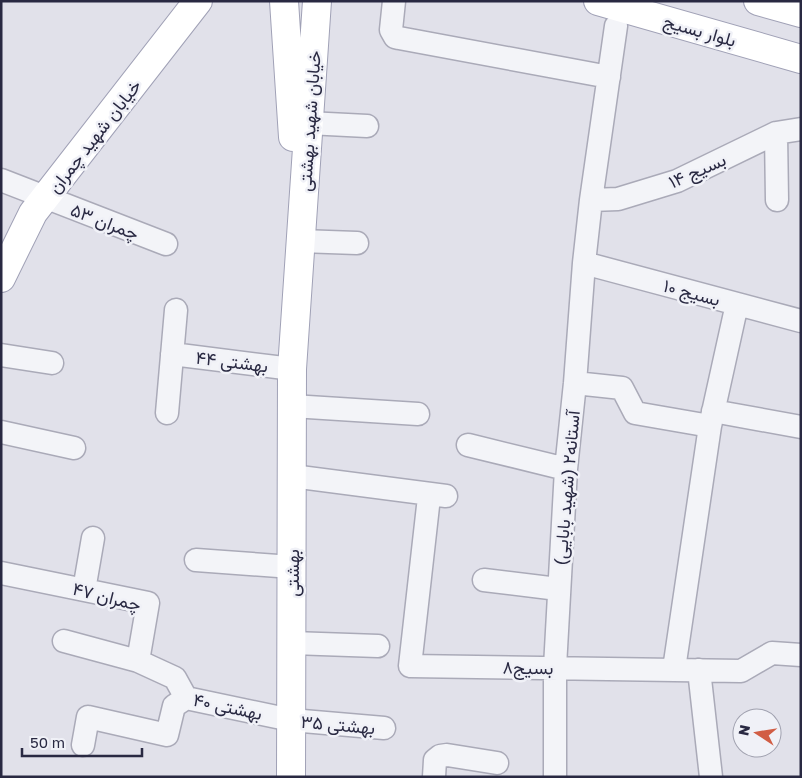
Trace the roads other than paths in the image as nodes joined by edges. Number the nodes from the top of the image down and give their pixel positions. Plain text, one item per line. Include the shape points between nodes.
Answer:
1 (198, 1) edge
2 (284, 1) edge
3 (317, 1) edge
4 (394, 1) edge
5 (598, 1) edge
6 (758, 1) edge
7 (801, 13) edge
8 (616, 26) dead end
9 (801, 59) edge
10 (609, 77) junction
11 (308, 124) junction
12 (367, 126) dead end
13 (801, 129) edge
14 (776, 133) junction
15 (1, 180) edge
16 (45, 198) junction
17 (591, 200) junction
18 (777, 200) dead end
19 (300, 241) junction
20 (357, 243) dead end
21 (166, 244) dead end
22 (584, 263) junction
23 (3, 272) edge
24 (737, 304) junction
25 (176, 310) dead end
26 (801, 321) edge
27 (1, 354) edge
28 (172, 354) junction
29 (52, 363) dead end
30 (292, 369) junction
31 (575, 383) junction
32 (292, 406) junction
33 (167, 413) dead end
34 (418, 414) dead end
35 (711, 418) junction
36 (801, 427) edge
37 (1, 432) edge
38 (468, 444) dead end
39 (74, 448) dead end
40 (566, 470) junction
41 (292, 476) junction
42 (93, 538) dead end
43 (196, 560) dead end
44 (292, 566) junction
45 (1, 573) edge
46 (484, 580) dead end
47 (558, 589) junction
48 (84, 590) junction
49 (64, 641) dead end
50 (292, 643) junction
51 (378, 646) dead end
52 (801, 655) edge
53 (138, 661) junction
54 (555, 667) junction
55 (674, 669) junction
56 (699, 670) junction
57 (186, 698) junction
58 (292, 720) junction
59 (384, 728) dead end
60 (83, 745) dead end
61 (497, 763) dead end
62 (291, 777) edge
63 (434, 777) edge
64 (555, 777) edge
65 (710, 777) edge

1 - 16 main road, خیابان شهید چمران
2 - 19 main road, خیابان شهید بهشتی
3 - 11 main road, خیابان شهید بهشتی
4 - 10 street via 391,30 399,38
5 - 9 main road, بلوار بسیج
6 - 7 main road
8 - 10 street, آستانه۲ (شهید بابایی)
10 - 17 street, آستانه۲ (شهید بابایی)
11 - 12 street
11 - 19 main road, خیابان شهید بهشتی
13 - 14 street, بسیج ۱۴
14 - 17 street, بسیج ۱۴ via 677,181 618,199
14 - 18 street
15 - 16 street, چمران ۵۳
16 - 21 street, چمران ۵۳
16 - 23 main road, خیابان شهید چمران via 30,218
17 - 22 street, آستانه۲ (شهید بابایی)
19 - 20 street
19 - 30 main road, خیابان شهید بهشتی
22 - 24 street, بسیج ۱۰
22 - 31 street, آستانه۲ (شهید بابایی)
24 - 26 street, بسیج ۱۰
24 - 35 street
25 - 28 street, بهشتی ۴۴
27 - 29 street
28 - 30 street, بهشتی ۴۴
28 - 33 street, بهشتی ۴۴
30 - 32 main road, بهشتی
31 - 35 street via 622,388 635,413
31 - 40 street, آستانه۲ (شهید بابایی)
32 - 34 street
32 - 41 main road, بهشتی
35 - 36 street
35 - 55 street
37 - 39 street
38 - 40 street
40 - 47 street, آستانه۲ (شهید بابایی)
41 - 44 main road, بهشتی
41 - 54 street, بسیج۸ via 437,501 410,666
42 - 48 street
43 - 44 street
44 - 50 main road, بهشتی
45 - 48 street, چمران ۴۷
46 - 47 street
47 - 54 street, آستانه۲ (شهید بابایی)
48 - 53 street, چمران ۴۷ via 148,603
49 - 53 street
50 - 51 street
50 - 58 main road, بهشتی
52 - 56 street, بسیج۸ via 772,653 741,671
53 - 57 street, بهشتی ۴۰ via 175,678
54 - 55 street, بسیج۸
54 - 64 street, آستانه۲ (شهید بابایی)
55 - 56 street, بسیج۸
56 - 65 street
57 - 58 street, بهشتی ۴۰
57 - 60 street via 174,706 167,735 88,717
58 - 59 street, بهشتی ۳۵
58 - 62 main road, بهشتی
61 - 63 street via 440,756 435,760

